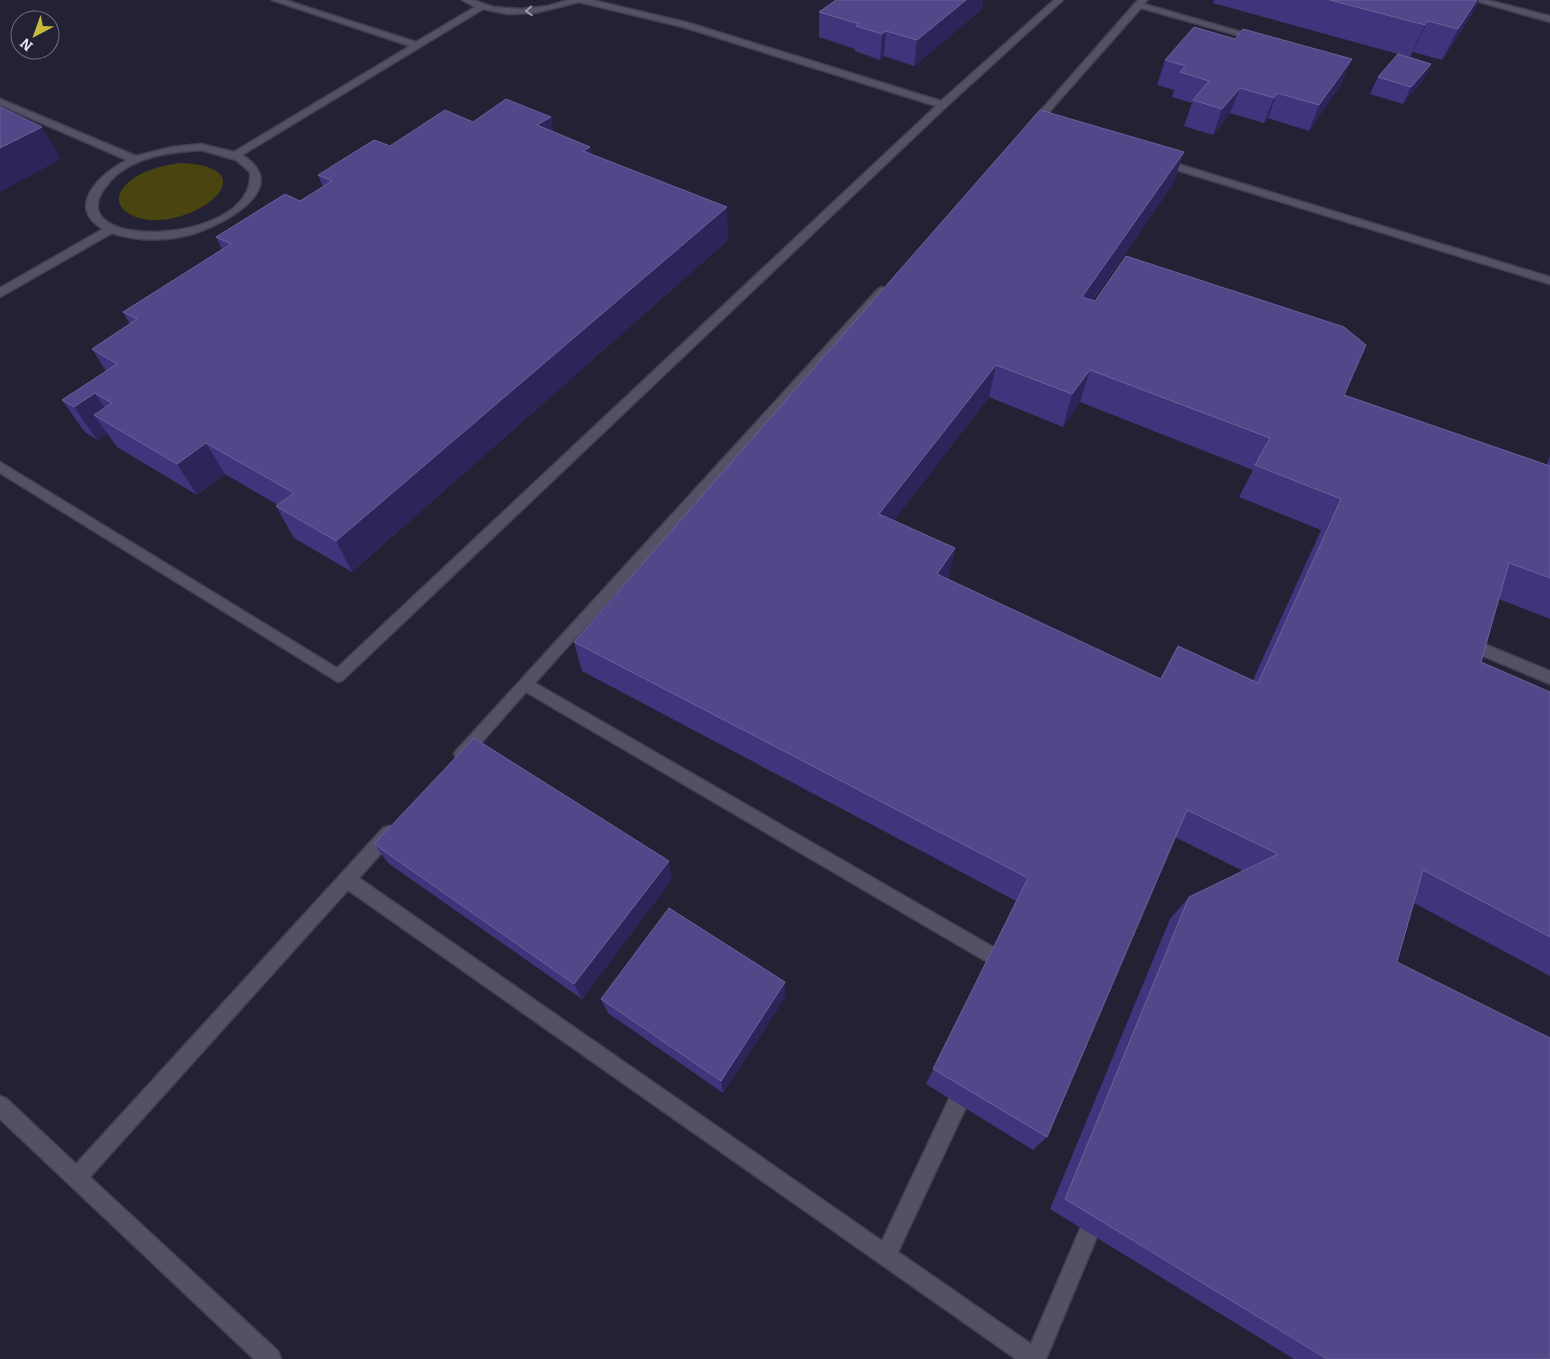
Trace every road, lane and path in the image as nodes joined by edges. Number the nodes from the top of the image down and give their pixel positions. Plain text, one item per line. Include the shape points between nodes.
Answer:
1 (276, 0) edge
2 (466, 0) edge
3 (576, 0) edge
4 (580, 0) edge
5 (1058, 0) edge
6 (1477, 0) edge
7 (1141, 2) edge
8 (480, 7) junction
9 (1550, 18) edge
10 (1272, 42) edge
11 (416, 45) junction
12 (0, 102) edge
13 (943, 105) junction
14 (1021, 138) edge
15 (237, 154) junction
16 (1149, 158) edge
17 (136, 160) junction
18 (111, 229) junction
19 (894, 278) edge
20 (1550, 281) edge
21 (0, 293) edge
22 (0, 467) edge
23 (1467, 643) edge
24 (1550, 678) edge
25 (525, 684) junction
26 (452, 763) edge
27 (400, 821) edge
28 (347, 879) junction
29 (1015, 981) edge
30 (973, 1069) edge
31 (0, 1106) edge
32 (76, 1178) junction
33 (1104, 1196) edge
34 (886, 1256) junction
35 (270, 1359) edge
36 (1035, 1359) edge

1 - 11 lane
2 - 8 lane
3 -> 8 lane via 547,9 519,12
4 - 13 lane via 686,25
5 - 13 lane
6 - 9 lane
7 - 10 lane
7 - 14 lane via 1040,125
8 - 11 lane
11 - 15 lane
12 - 17 lane
13 - 22 lane via 338,676
15 - 17 lane via 201,147 172,150
15 - 18 lane via 250,164 256,177 252,192 238,208 217,221 161,236 134,235
16 - 20 lane
17 - 18 lane via 116,170 101,183 93,196 92,209 98,220
18 - 21 lane
19 - 25 lane
23 - 24 lane
25 - 26 lane
25 - 29 lane via 1019,972
27 - 28 lane
28 - 32 lane
28 - 34 lane
30 - 34 lane
31 - 32 lane
32 - 35 lane
33 - 36 lane
34 - 36 lane

